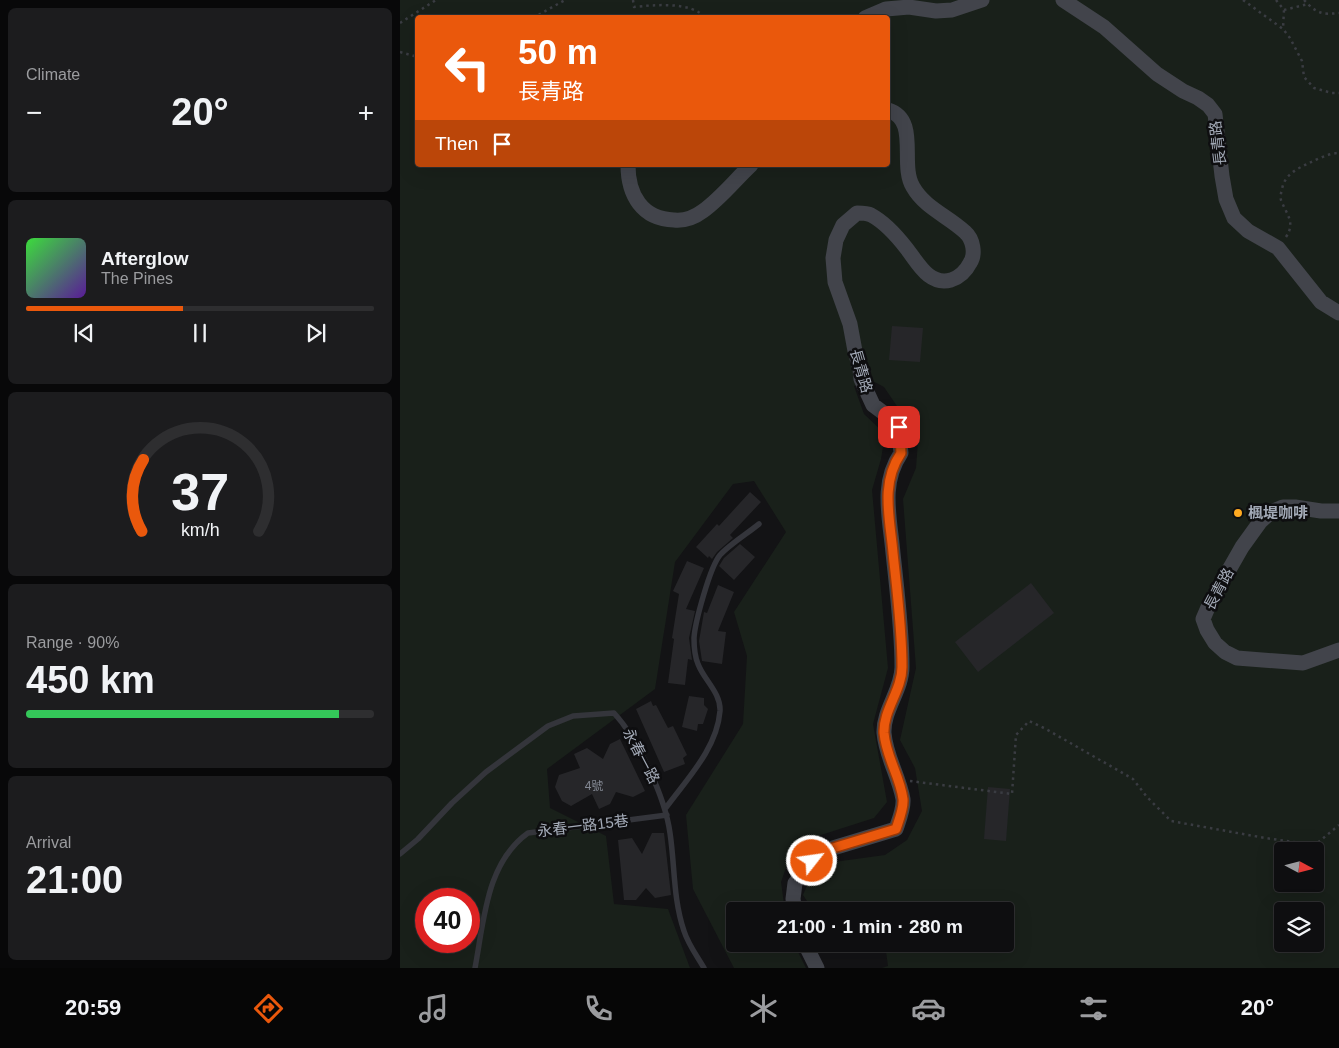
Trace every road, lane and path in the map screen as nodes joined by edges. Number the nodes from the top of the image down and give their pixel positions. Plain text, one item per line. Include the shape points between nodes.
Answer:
1 (436, 0) edge
2 (565, 0) edge
3 (632, 0) edge
4 (982, 0) edge
5 (1063, 0) edge
6 (1243, 0) edge
7 (1276, 0) edge
8 (1304, 0) edge
9 (1308, 4) junction
10 (1284, 10) junction
11 (1339, 12) edge
12 (538, 15) edge
13 (702, 15) edge
14 (872, 15) edge
15 (400, 23) edge
16 (1283, 29) junction
17 (400, 52) edge
18 (415, 56) edge
19 (1339, 93) edge
20 (890, 111) edge
21 (1339, 153) edge
22 (628, 167) edge
23 (749, 167) edge
24 (1278, 248) junction
25 (1339, 313) edge
26 (1339, 511) edge
27 (759, 524) dead end
28 (1339, 650) edge
29 (896, 779) junction
30 (666, 812) junction
31 (1339, 825) edge
32 (400, 854) edge
33 (794, 902) edge
34 (809, 952) edge
35 (475, 968) edge
36 (704, 968) edge
37 (817, 968) edge

1 - 15 path
2 - 12 path
3 - 13 path via 634,7 670,4
4 - 14 street via 952,10 909,7 886,9
5 - 24 street, 長青路 via 1104,27 1157,74 1208,104 1215,114 1226,199 1234,218 1248,231
6 - 16 path
7 - 10 path
8 - 9 path
9 - 10 path
9 - 11 path via 1326,15
10 - 16 path
16 - 19 path via 1302,61 1304,77 1314,88
17 - 18 path
20 - 29 street, 長青路 via 901,117 905,125 907,172 913,187 923,200 966,232 972,240 973,253 964,274 950,281 936,279 919,267 888,227 870,214 856,213 843,225 833,258 835,282 850,324 861,380 873,405 893,420 902,435 901,453 888,491 902,670 884,731
21 - 24 path via 1292,171 1283,183 1280,198 1290,216 1289,232
22 - 23 street via 633,192 648,214 678,220 702,212
24 - 25 street, 長青路 via 1321,302
26 - 28 street, 長青路 via 1283,507 1271,512 1242,547 1203,619 1215,642 1236,658 1303,663
27 - 30 lane via 720,556 700,607 694,638 697,661 703,676 718,696 720,710 705,754
29 - 31 path via 1012,794 1016,735 1029,721 1133,779 1171,822 1315,845
29 - 33 street, 長青路 via 903,800 896,829 823,851 795,883
30 - 32 lane, 永春一路 via 652,775 626,726 614,713 573,716 548,726 486,772
30 - 35 lane, 永春一路15巷 via 528,833 516,842 488,893
30 - 36 lane, 永春一路 via 676,905 684,933
34 - 37 street

